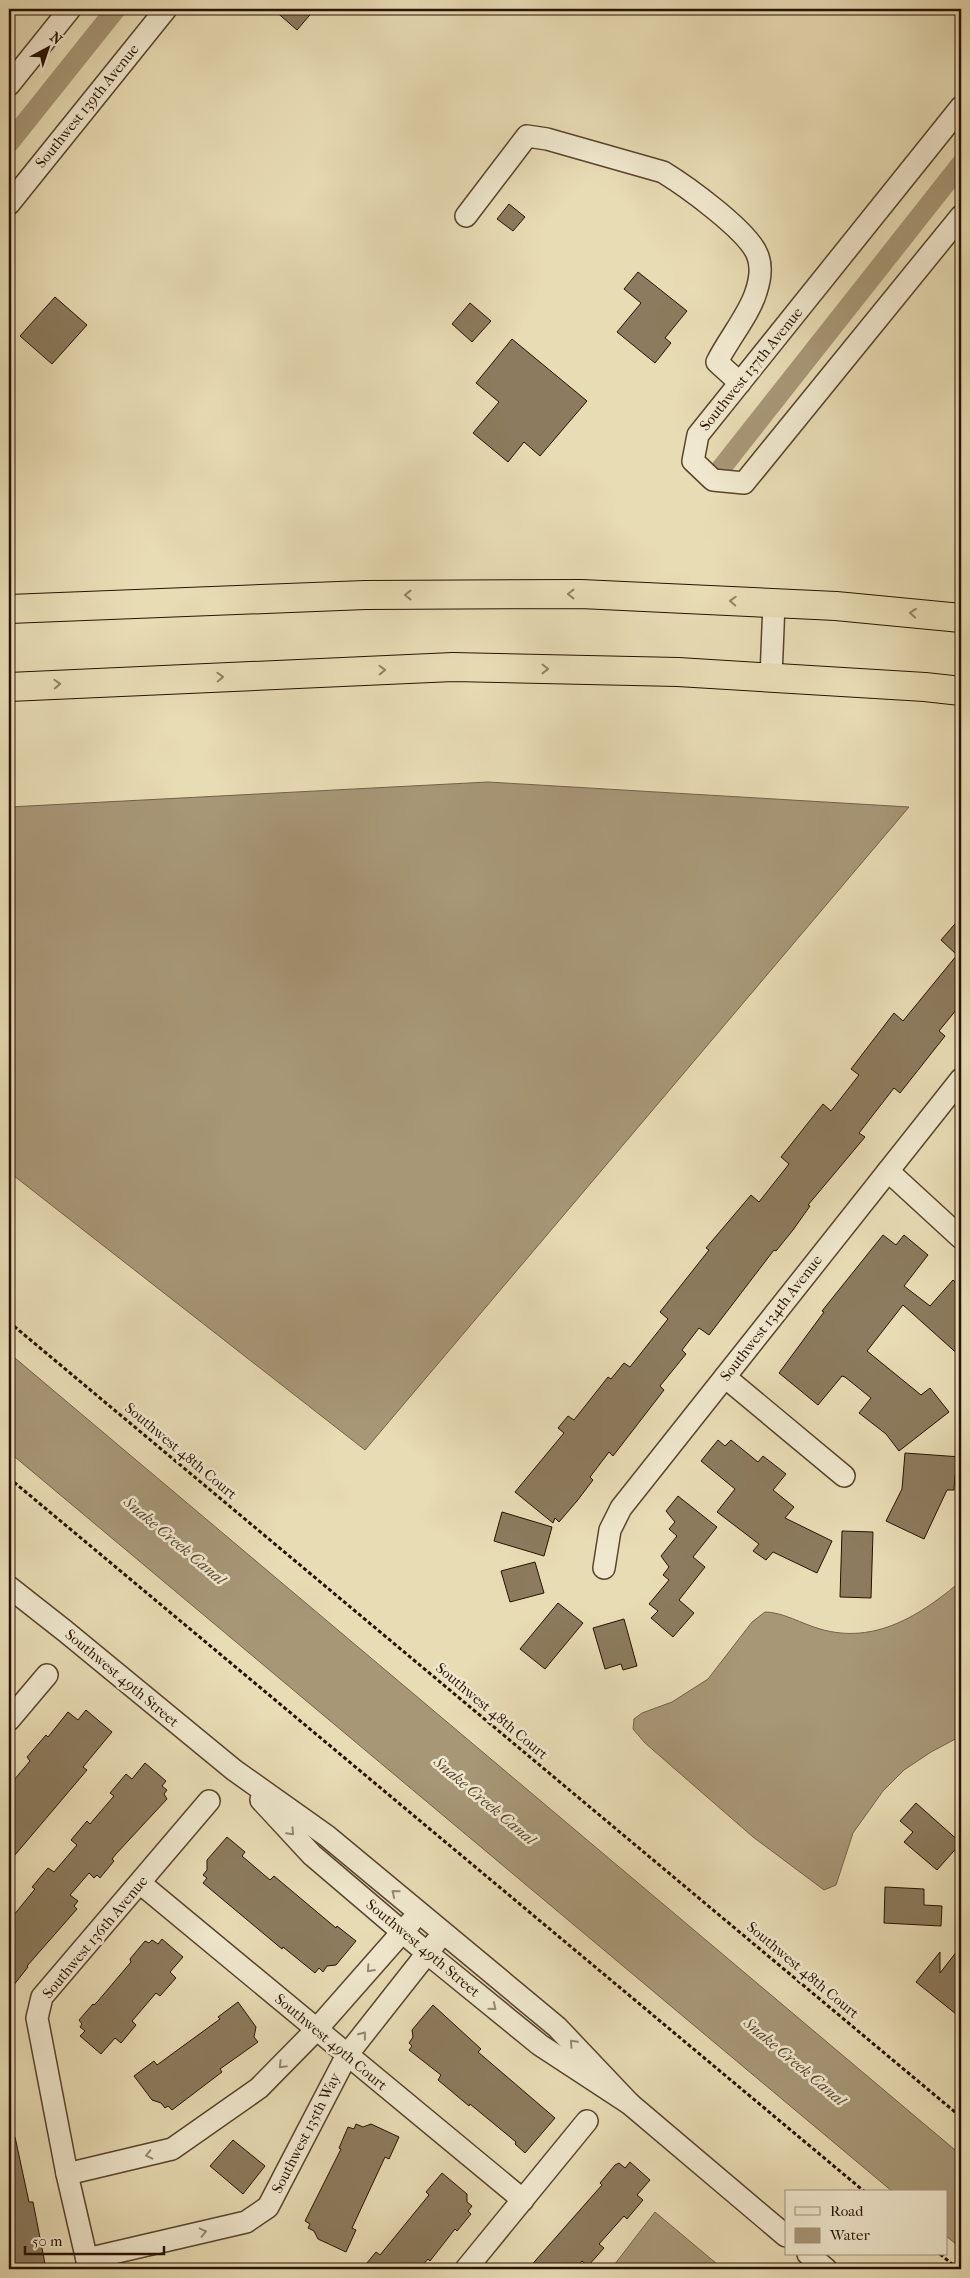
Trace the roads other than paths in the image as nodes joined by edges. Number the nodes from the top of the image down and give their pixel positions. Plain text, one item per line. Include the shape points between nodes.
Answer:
1 (70, 9) edge
2 (166, 9) edge
3 (9, 85) edge
4 (961, 108) edge
5 (9, 204) edge
6 (466, 216) dead end
7 (961, 216) edge
8 (740, 383) junction
9 (774, 603) junction
10 (9, 609) edge
11 (961, 618) edge
12 (771, 677) junction
13 (9, 686) edge
14 (961, 691) edge
15 (961, 1079) edge
16 (888, 1171) junction
17 (961, 1238) edge
18 (725, 1377) junction
19 (844, 1476) dead end
20 (604, 1568) dead end
21 (9, 1588) edge
22 (47, 1674) dead end
23 (9, 1720) edge
24 (234, 1770) junction
25 (209, 1802) dead end
26 (140, 1883) junction
27 (419, 1913) junction
28 (403, 1933) junction
29 (443, 1934) junction
30 (427, 1953) junction
31 (316, 2030) junction
32 (347, 2055) junction
33 (630, 2104) junction
34 (587, 2121) dead end
35 (67, 2174) junction
36 (523, 2200) junction
37 (785, 2235) edge
38 (810, 2256) edge
39 (88, 2264) edge
40 (466, 2269) edge
41 (826, 2269) edge

1 - 3 street
2 - 5 street, Southwest 139th Avenue
4 - 8 street, Southwest 137th Avenue
6 - 8 street via 527,136 663,172 744,237 758,255 756,294 717,362
7 - 8 street, Southwest 137th Avenue via 744,483 712,480 693,461 698,435
9 -> 10 highway via 581,594 404,595
11 -> 9 highway
9 - 12 street
13 -> 12 highway via 453,667
12 - 14 highway
15 - 16 street, Southwest 134th Avenue
16 - 17 street
16 - 18 street, Southwest 134th Avenue
18 - 19 street
18 - 20 street, Southwest 134th Avenue via 621,1508 610,1530
21 - 24 street, Southwest 49th Street
22 - 23 street
27 -> 24 street, Southwest 49th Street via 327,1836
24 -> 28 street, Southwest 49th Street via 312,1855
25 - 26 street, Southwest 136th Avenue
26 - 31 street, Southwest 49th Court
26 - 35 street, Southwest 136th Avenue via 42,1997 37,2018
27 - 28 street
27 - 29 street, Southwest 49th Street
28 - 30 street, Southwest 49th Street
28 -> 31 street
29 - 30 street, Southwest 135th Way
33 -> 29 street, Southwest 49th Street via 558,2027
32 -> 30 street, Southwest 135th Way
30 -> 33 street, Southwest 49th Street via 540,2045
31 - 32 street, Southwest 49th Court
31 -> 35 street via 259,2088 172,2150
32 - 36 street, Southwest 49th Court
39 -> 32 street, Southwest 135th Way via 246,2222 268,2206
33 - 37 street, Southwest 49th Street
34 - 36 street
35 - 39 street, Southwest 136th Avenue
36 - 40 street
38 - 41 street

